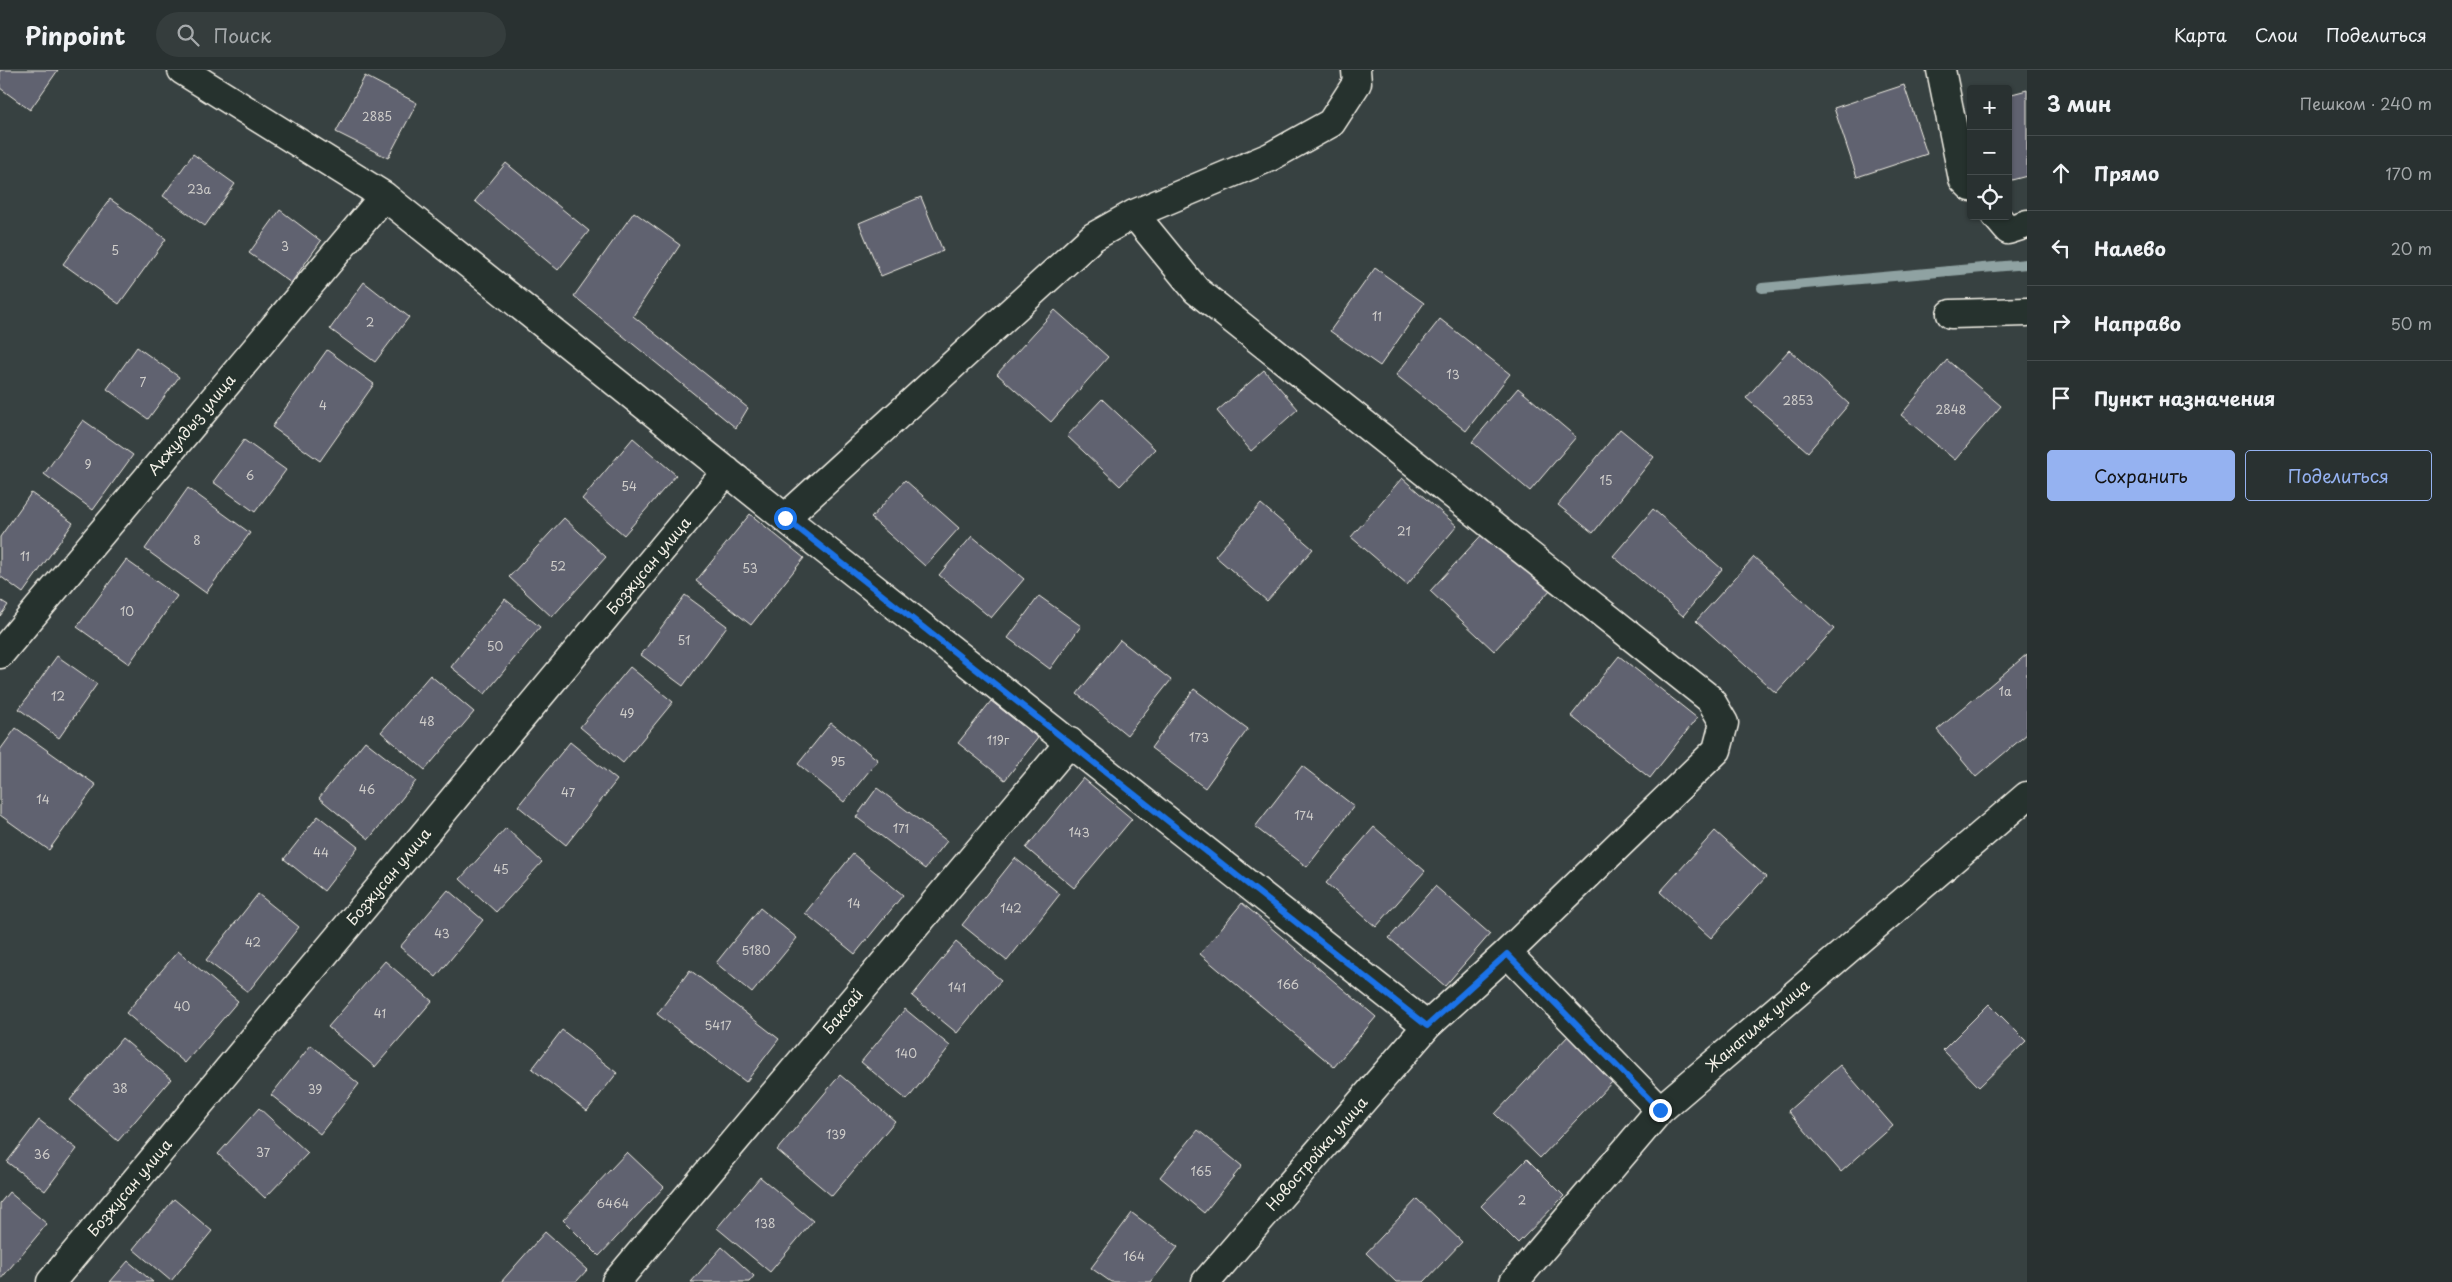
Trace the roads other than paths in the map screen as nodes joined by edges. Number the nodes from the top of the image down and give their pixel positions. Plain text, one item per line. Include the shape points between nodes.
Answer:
1 (182, 70) edge
2 (1356, 70) edge
3 (1941, 70) edge
4 (1967, 183) edge
5 (384, 196) junction
6 (1134, 214) junction
7 (1999, 220) edge
8 (2027, 224) edge
9 (2027, 312) edge
10 (1951, 314) dead end
11 (727, 471) junction
12 (785, 518) junction
13 (0, 654) edge
14 (1070, 742) junction
15 (2027, 796) edge
16 (1507, 954) junction
17 (1427, 1026) junction
18 (1660, 1110) junction
19 (51, 1282) edge
20 (616, 1282) edge
21 (1206, 1282) edge
22 (1514, 1282) edge

1 - 5 street
2 - 6 street via 1357,83 1331,123 1270,158
3 - 4 street via 1963,179
5 - 11 street
5 - 13 street, Акжулдыз улица
6 - 12 street via 1093,237
6 - 16 street, Новостройка улица via 1196,290 1710,699 1724,722 1716,750
7 - 8 street via 2008,230
9 - 10 street
11 - 12 street
11 - 19 street, Бозжусан улица
12 - 14 street
14 - 17 street
14 - 20 street, Баксай
15 - 18 street, Жанатилек улица
16 - 17 street, Новостройка улица
16 - 18 street
17 - 21 street, Новостройка улица
18 - 22 street, Жанатилек улица

